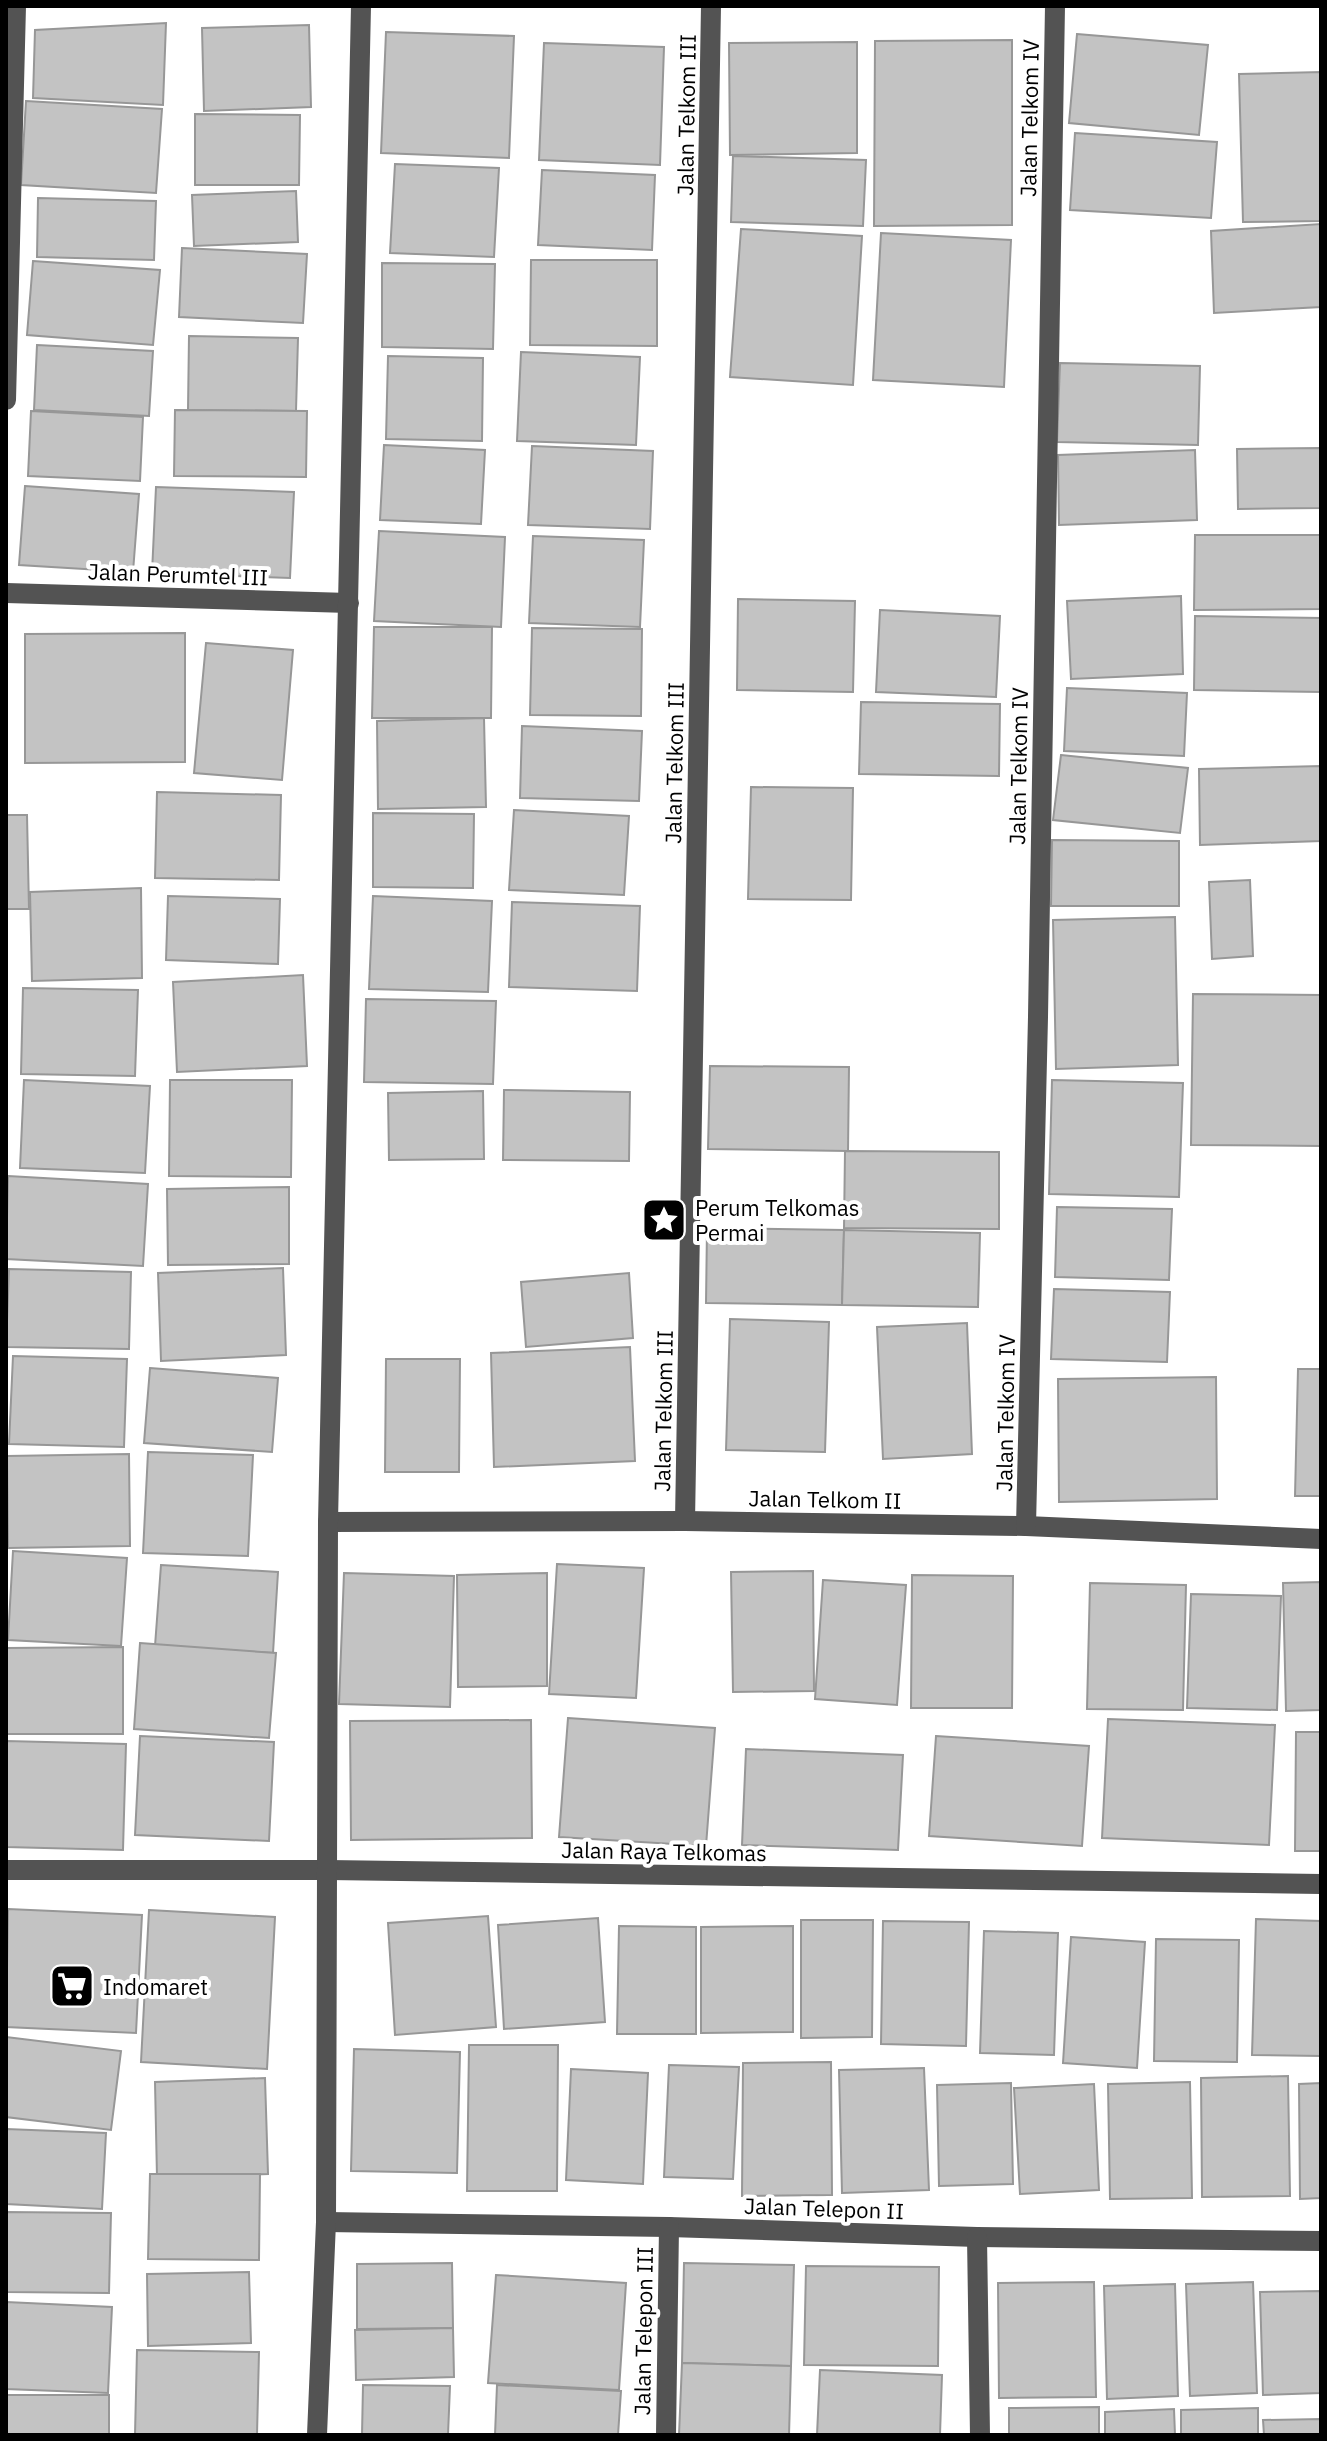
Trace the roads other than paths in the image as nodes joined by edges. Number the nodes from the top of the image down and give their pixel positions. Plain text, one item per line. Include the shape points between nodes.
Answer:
1 (16, 6) edge
2 (361, 6) edge
3 (711, 6) edge
4 (1055, 6) edge
5 (6, 400) edge
6 (6, 593) edge
7 (349, 603) junction
8 (685, 1521) junction
9 (328, 1522) junction
10 (1026, 1526) junction
11 (1321, 1539) edge
12 (6, 1870) edge
13 (328, 1870) junction
14 (1321, 1884) edge
15 (326, 2222) junction
16 (669, 2227) junction
17 (977, 2237) junction
18 (1321, 2241) edge
19 (317, 2435) edge
20 (666, 2435) edge
21 (980, 2435) edge

1 - 5 street
2 - 7 street
3 - 8 street, Jalan Telkom III
4 - 10 street, Jalan Telkom IV
6 - 7 street, Jalan Perumtel III
7 - 9 street
8 - 9 street, Jalan Telkom II
8 - 10 street, Jalan Telkom II
9 - 13 street
10 - 11 street, Jalan Telkom II
12 - 13 street, Jalan Raya Telkomas
13 - 14 street, Jalan Raya Telkomas
13 - 15 street
15 - 16 street, Jalan Telepon II
15 - 19 street
16 - 17 street, Jalan Telepon II
16 - 20 street, Jalan Telepon III
17 - 18 street, Jalan Telepon II
17 - 21 street

